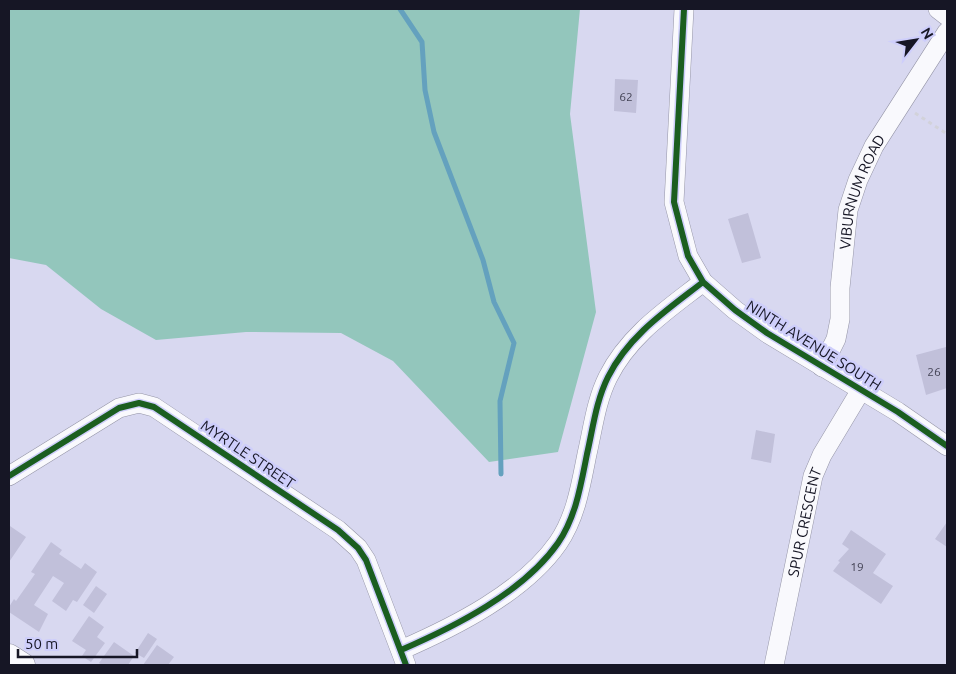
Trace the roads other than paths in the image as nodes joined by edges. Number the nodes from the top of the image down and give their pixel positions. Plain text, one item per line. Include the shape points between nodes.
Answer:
1 (684, 9) edge
2 (938, 9) edge
3 (947, 16) edge
4 (947, 32) edge
5 (703, 282) junction
6 (822, 368) junction
7 (861, 390) junction
8 (947, 446) edge
9 (9, 476) edge
10 (9, 656) edge
11 (403, 658) edge
12 (23, 665) edge
13 (774, 665) edge

1 - 5 street, NINTH AVENUE SOUTH via 674,202 688,256
2 - 3 street
4 - 6 street, VIBURNUM ROAD via 874,146 848,210 840,319 836,338
5 - 6 street, NINTH AVENUE SOUTH via 735,310
5 - 11 street via 642,330 607,378 577,500 558,542 537,568 502,595
6 - 7 street, NINTH AVENUE SOUTH
7 - 8 street, NINTH AVENUE SOUTH
7 - 13 street, SPUR CRESCENT via 813,476
9 - 11 street, MYRTLE STREET via 119,408 139,403 154,407 338,530 358,548 373,576
10 - 12 street

